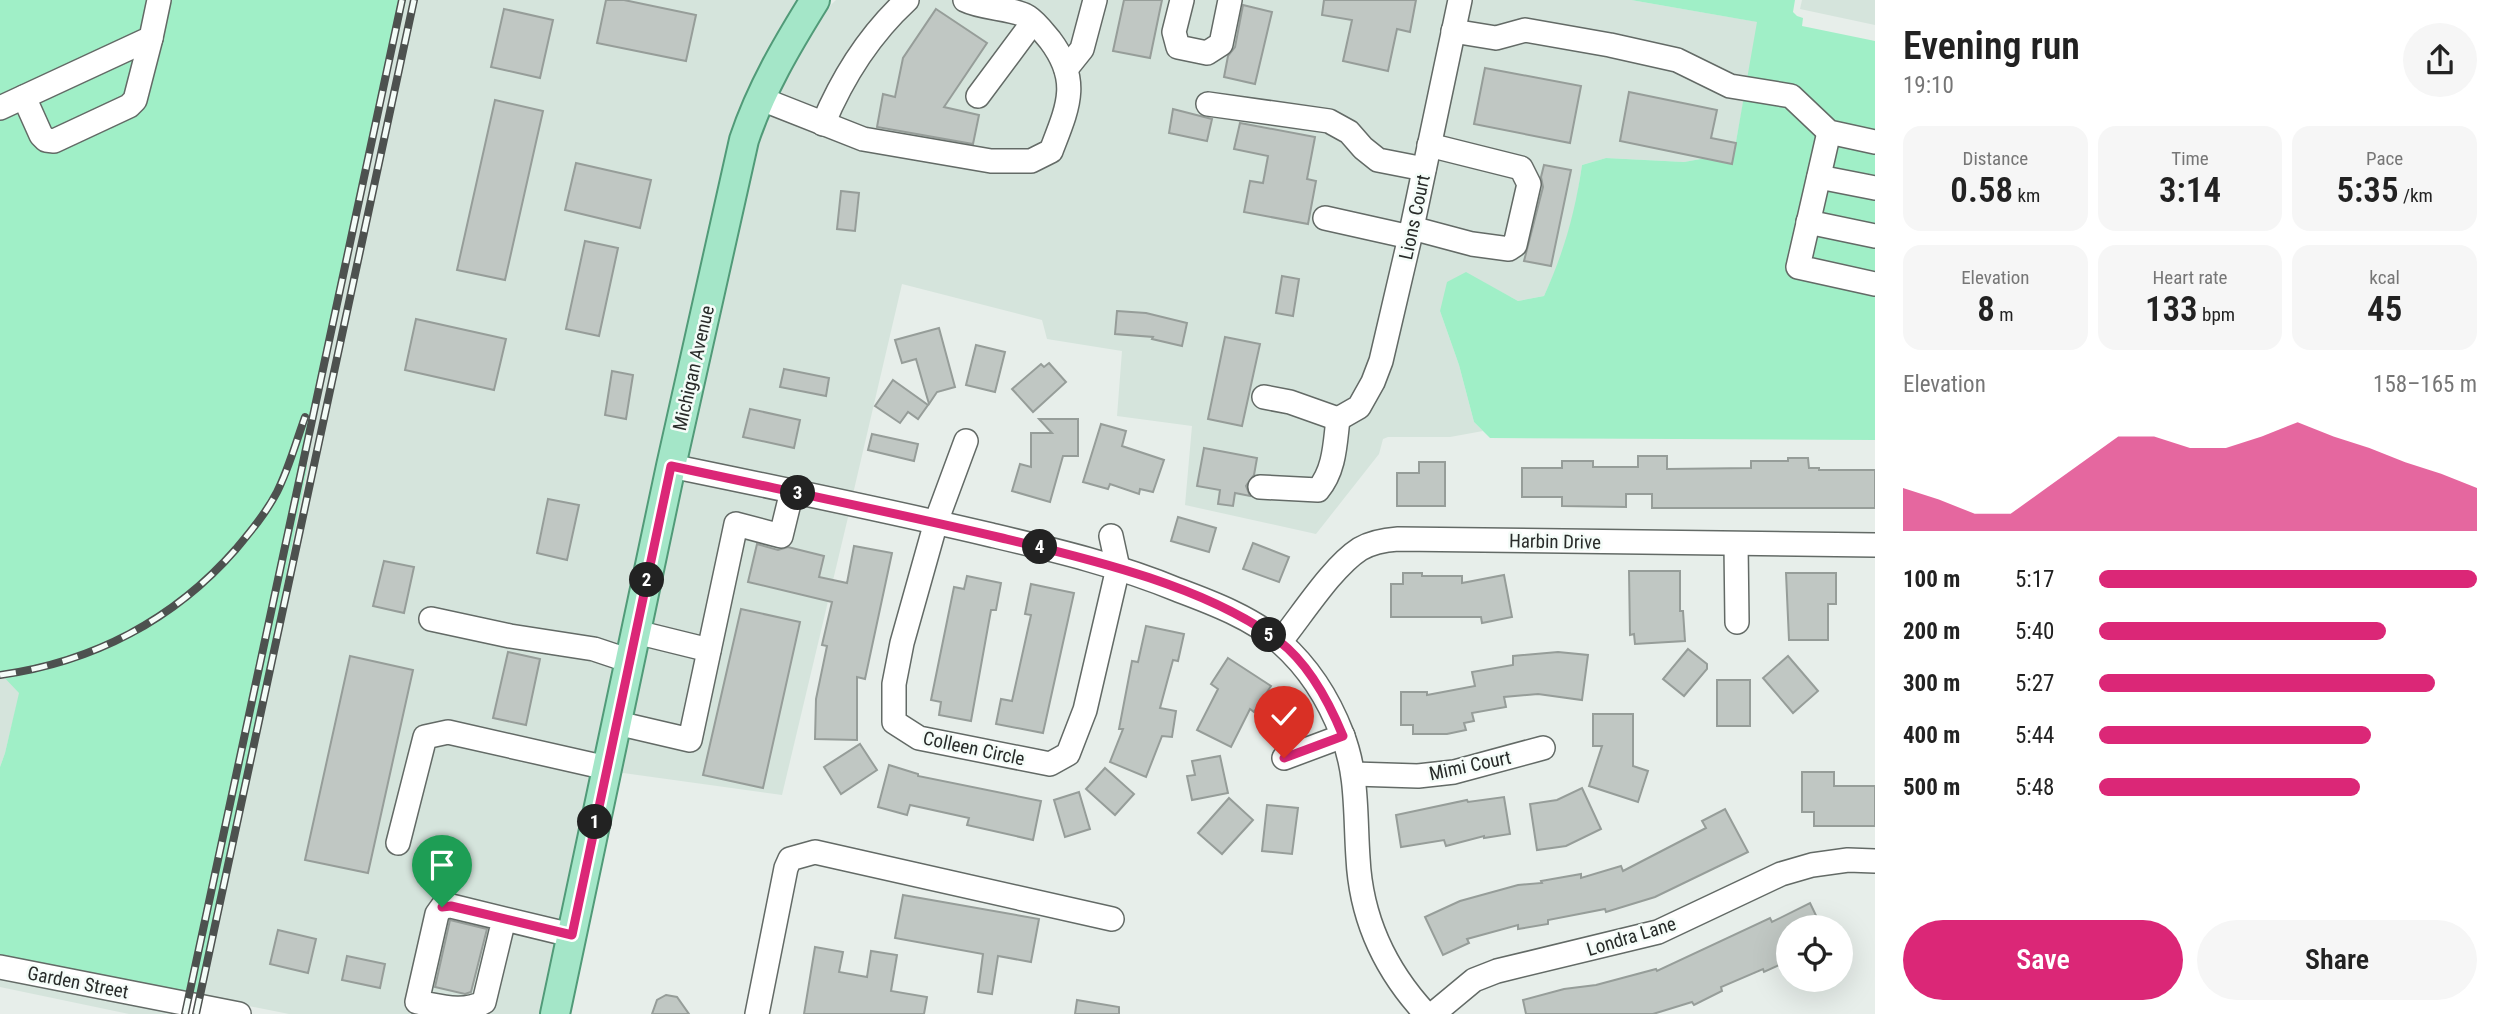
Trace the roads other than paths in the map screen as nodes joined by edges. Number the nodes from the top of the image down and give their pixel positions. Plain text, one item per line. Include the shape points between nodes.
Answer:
1 (823, 0) edge
2 (907, 0) edge
3 (965, 0) edge
4 (1095, 0) edge
5 (1182, 0) edge
6 (1230, 0) edge
7 (1460, 0) edge
8 (157, 2) edge
9 (808, 11) edge
10 (1033, 22) junction
11 (1453, 31) junction
12 (151, 38) junction
13 (1066, 69) junction
14 (978, 96) dead end
15 (24, 97) junction
16 (759, 98) junction
17 (1208, 104) dead end
18 (0, 108) edge
19 (823, 124) junction
20 (1829, 132) junction
21 (1875, 142) edge
22 (1429, 145) junction
23 (1424, 169) junction
24 (1819, 177) junction
25 (1875, 188) edge
26 (1325, 218) dead end
27 (1808, 222) junction
28 (1411, 232) junction
29 (1875, 236) edge
30 (1875, 284) edge
31 (1264, 397) dead end
32 (1338, 419) junction
33 (967, 440) dead end
34 (671, 466) junction
35 (1260, 487) dead end
36 (792, 491) junction
37 (936, 522) junction
38 (1111, 536) dead end
39 (1736, 544) junction
40 (1875, 545) edge
41 (1118, 568) junction
42 (430, 619) dead end
43 (1737, 622) dead end
44 (636, 632) junction
45 (1280, 642) junction
46 (709, 650) junction
47 (630, 661) junction
48 (617, 723) junction
49 (1343, 736) junction
50 (1543, 748) dead end
51 (1284, 758) dead end
52 (607, 768) junction
53 (1354, 774) junction
54 (398, 843) dead end
55 (1875, 861) edge
56 (504, 919) junction
57 (1112, 919) dead end
58 (572, 935) junction
59 (0, 967) edge
60 (239, 1014) edge
61 (555, 1014) edge
62 (757, 1014) edge
63 (1426, 1014) edge
64 (1433, 1014) edge

1 - 9 main road, Michigan Avenue
2 - 19 street via 884,21 848,70
3 - 10 street via 1026,16
4 - 13 street via 1082,49
5 - 6 street via 1174,32 1178,47 1207,54 1221,44
7 - 11 street, Lions Court
8 - 12 street
9 - 16 main road, Michigan Avenue
10 - 13 street via 1063,57
10 - 14 street
11 - 20 street via 1496,38 1525,30 1676,60 1730,86 1791,96
11 - 22 street, Lions Court
12 - 15 street
12 - 15 street via 135,100 54,141 41,135
13 - 19 street via 1071,86 1063,120 1051,151 1031,161 990,162 863,139
15 - 18 street
16 - 19 street
16 - 34 main road, Michigan Avenue via 744,140
17 - 23 street via 1329,121 1349,132 1378,160
20 - 21 street
20 - 24 street
22 - 23 street, Lions Court
22 - 28 street via 1521,168 1529,184 1515,245 1509,249
23 - 28 street, Lions Court
24 - 25 street
24 - 27 street
26 - 28 street
27 - 29 street
27 - 30 street via 1798,267
28 - 32 street, Lions Court via 1373,382 1359,407
31 - 32 street
32 - 35 street via 1332,461 1318,490
33 - 37 street
34 - 36 street
34 - 44 main road, Michigan Avenue
36 - 37 street
36 - 46 street via 781,536 736,524
37 - 41 street
37 - 41 street, Colleen Circle via 894,684 894,722 919,738 1050,764 1068,754 1085,710
38 - 41 street
39 - 40 street, Harbin Drive
39 - 43 street
39 - 45 street, Harbin Drive via 1380,540 1343,562
41 - 45 street via 1212,603
42 - 47 street via 594,649
44 - 46 street
44 - 47 main road, Michigan Avenue
45 - 49 street via 1313,679
46 - 48 street via 690,740
47 - 48 main road, Michigan Avenue
48 - 52 main road, Michigan Avenue
49 - 51 street
49 - 53 street
50 - 53 street, Mimi Court via 1454,772
52 - 54 street via 448,732 425,737
52 - 58 main road, Michigan Avenue
53 - 63 street via 1363,900 1392,972
55 - 64 street, Londra Lane via 1812,864 1658,932 1497,971 1474,980
56 - 56 street via 442,907 417,1002 461,1011 484,1002
56 - 58 street
57 - 62 street via 815,852 803,854 790,859 786,868
58 - 61 main road, Michigan Avenue
59 - 60 street, Garden Street

